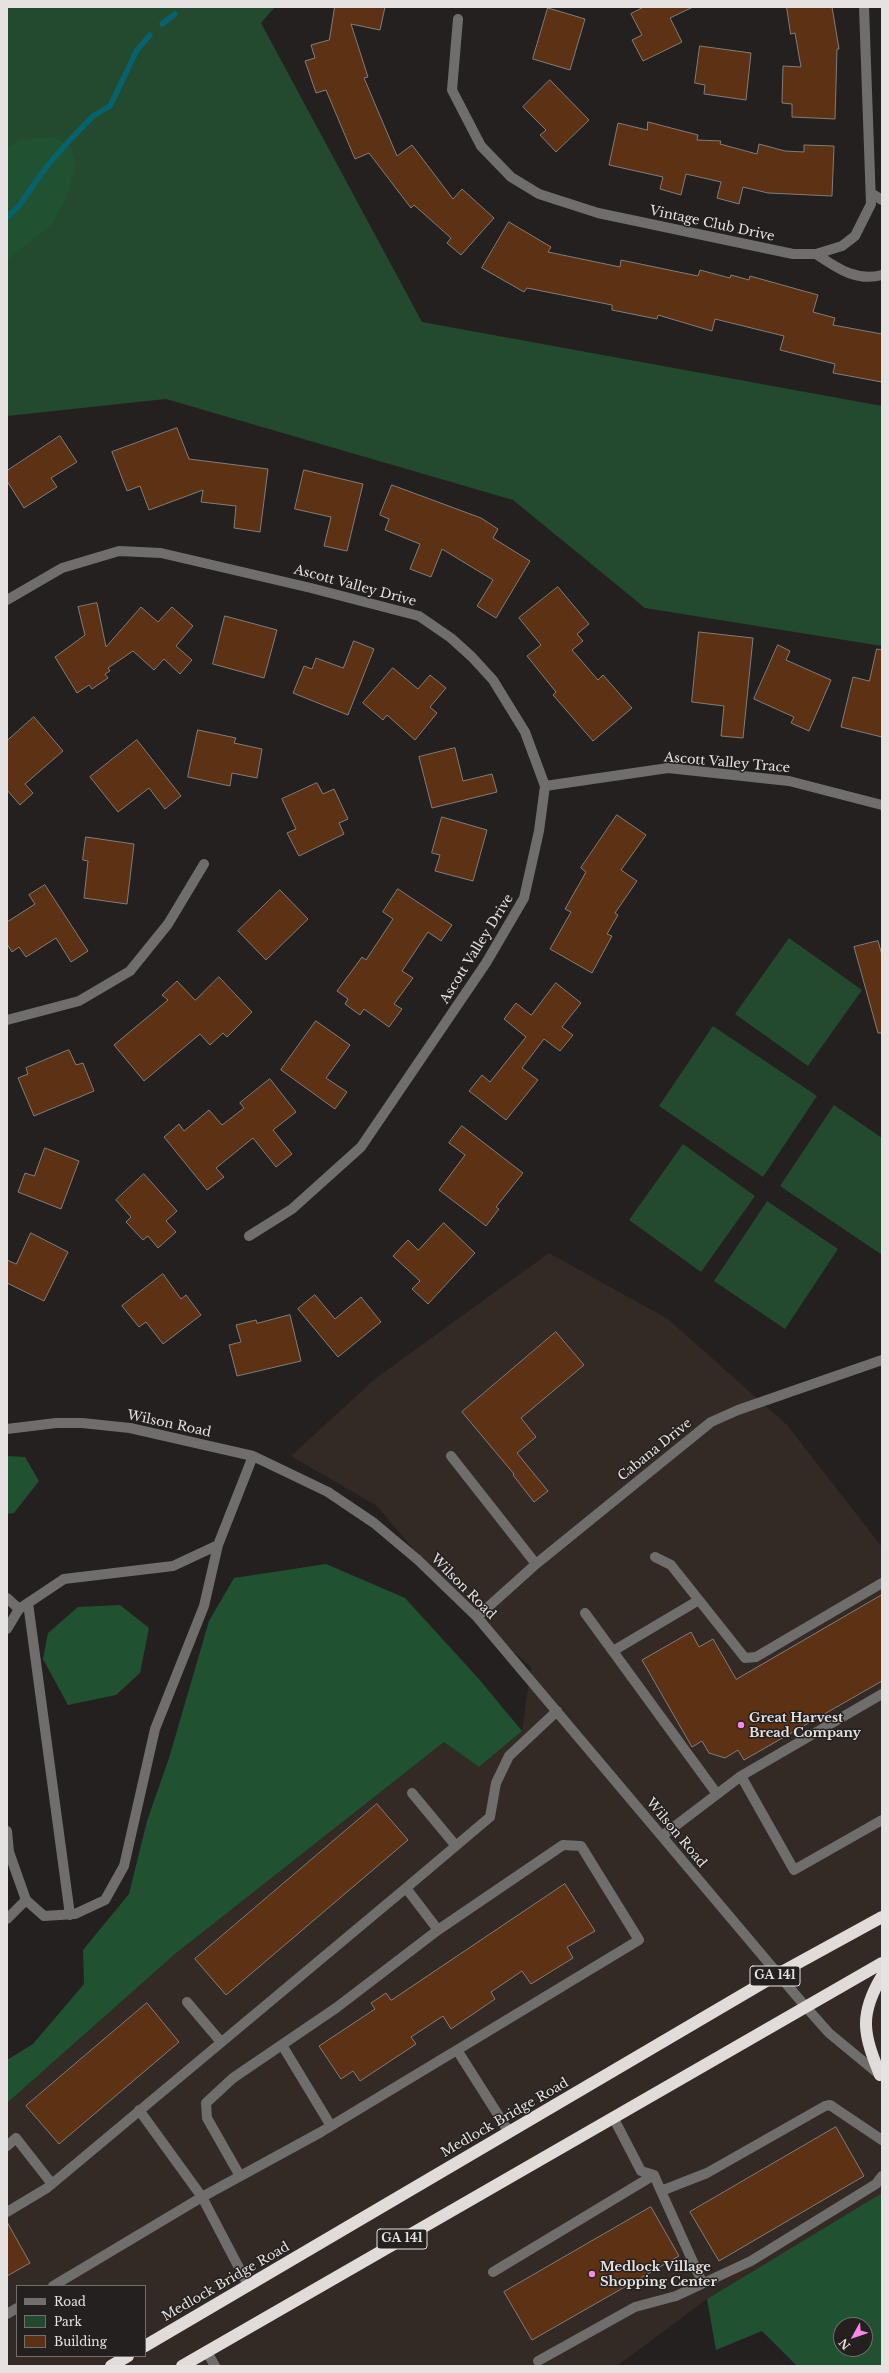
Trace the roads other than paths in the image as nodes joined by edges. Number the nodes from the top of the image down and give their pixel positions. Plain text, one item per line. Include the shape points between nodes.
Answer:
1 (864, 7) edge
2 (458, 19) dead end
3 (872, 193) junction
4 (882, 200) edge
5 (816, 254) junction
6 (882, 275) edge
7 (7, 600) edge
8 (545, 786) junction
9 (882, 805) edge
10 (204, 864) dead end
11 (7, 1020) edge
12 (249, 1236) dead end
13 (882, 1360) edge
14 (7, 1429) edge
15 (253, 1456) junction
16 (451, 1456) dead end
17 (218, 1545) junction
18 (655, 1557) dead end
19 (536, 1564) junction
20 (882, 1583) edge
21 (7, 1598) edge
22 (699, 1600) junction
23 (28, 1603) junction
24 (19, 1609) junction
25 (585, 1613) dead end
26 (477, 1617) junction
27 (7, 1628) edge
28 (613, 1651) junction
29 (882, 1694) edge
30 (558, 1711) junction
31 (741, 1776) junction
32 (412, 1793) dead end
33 (717, 1794) junction
34 (882, 1820) edge
35 (7, 1831) edge
36 (662, 1836) junction
37 (456, 1846) junction
38 (406, 1888) junction
39 (26, 1900) junction
40 (70, 1915) junction
41 (882, 1917) edge
42 (7, 1919) edge
43 (438, 1930) junction
44 (882, 1963) edge
45 (778, 1974) junction
46 (882, 1976) edge
47 (187, 2002) dead end
48 (805, 2006) junction
49 (221, 2042) junction
50 (282, 2045) junction
51 (457, 2050) junction
52 (881, 2076) edge
53 (139, 2110) junction
54 (613, 2117) junction
55 (331, 2126) junction
56 (509, 2132) junction
57 (882, 2140) edge
58 (7, 2146) edge
59 (654, 2175) junction
60 (240, 2176) junction
61 (882, 2176) edge
62 (52, 2184) junction
63 (661, 2191) junction
64 (202, 2197) junction
65 (7, 2212) edge
66 (493, 2272) dead end
67 (702, 2282) junction
68 (55, 2285) edge
69 (248, 2286) junction
70 (16, 2309) edge
71 (7, 2314) edge
72 (146, 2345) edge
73 (207, 2352) junction
74 (126, 2357) edge
75 (538, 2361) dead end
76 (111, 2366) edge
77 (182, 2366) edge
78 (215, 2366) edge

1 - 3 street, Vintage Club Drive
2 - 5 street, Vintage Club Drive via 452,90 481,146 511,177 539,194 598,213 793,254
3 - 4 street
3 - 5 street, Vintage Club Drive via 871,204 855,236 842,246
5 - 6 street via 846,273 865,277
7 - 8 street, Ascott Valley Drive via 62,568 119,550 161,553 419,616 451,638 492,680 525,732
8 - 9 street, Ascott Valley Trace via 668,768 789,781
8 - 12 street, Ascott Valley Drive via 539,831 524,898 486,963 361,1147 292,1209
10 - 11 street via 168,924 130,970 79,1001
13 - 19 street, Cabana Drive via 738,1410 711,1422
14 - 15 street, Wilson Road via 56,1423 130,1428
15 - 17 street
15 - 26 street, Wilson Road via 328,1492 374,1523 418,1560
16 - 19 street
17 - 23 street via 173,1566 64,1579
17 - 40 street via 204,1606 155,1729 124,1866 104,1900
18 - 22 street via 671,1565
19 - 26 street, Cabana Drive
20 - 22 street via 756,1657 745,1658
21 - 24 street
22 - 28 street
23 - 24 street
23 - 40 street
24 - 27 street
25 - 28 street
26 - 30 street, Wilson Road
28 - 33 street
29 - 31 street
30 - 36 street, Wilson Road
30 - 37 street via 509,1756 496,1783 490,1817
31 - 33 street
31 - 34 street via 794,1870
32 - 37 street
33 - 36 street
35 - 39 street via 9,1852
36 - 45 street, Wilson Road
37 - 38 street
38 - 43 street
38 - 49 street
39 - 40 street via 44,1916
39 - 42 street
41 - 45 highway, Medlock Bridge Road / GA 141
43 - 50 street via 336,2008
43 - 51 street via 563,1845 581,1846 639,1940
44 - 48 highway, GA 141
45 - 48 street, Wilson Road
45 - 56 highway, Medlock Bridge Road / GA 141
46 - 52 highway via 871,1994 865,2026 868,2046
47 - 49 street
48 - 52 street, Wilson Road via 829,2033
48 - 54 highway, GA 141
49 - 53 street
50 - 55 street
50 - 60 street via 233,2078 206,2103 207,2118
51 - 55 street
51 - 56 street
53 - 62 street
53 - 64 street
54 - 59 street via 641,2171
54 - 73 highway, GA 141
55 - 60 street
56 - 69 highway, Medlock Bridge Road / GA 141
57 - 63 street via 830,2105 825,2106 707,2173
58 - 62 street via 16,2138
59 - 63 street
59 - 66 street
60 - 64 street
61 - 67 street via 876,2184 750,2261
62 - 65 street
63 - 67 street
64 - 68 street
64 - 69 street
67 - 75 street via 676,2296 635,2307
69 - 72 highway, Medlock Bridge Road / GA 141
70 - 71 street
73 - 77 highway, GA 141
73 - 78 street
74 - 76 highway

